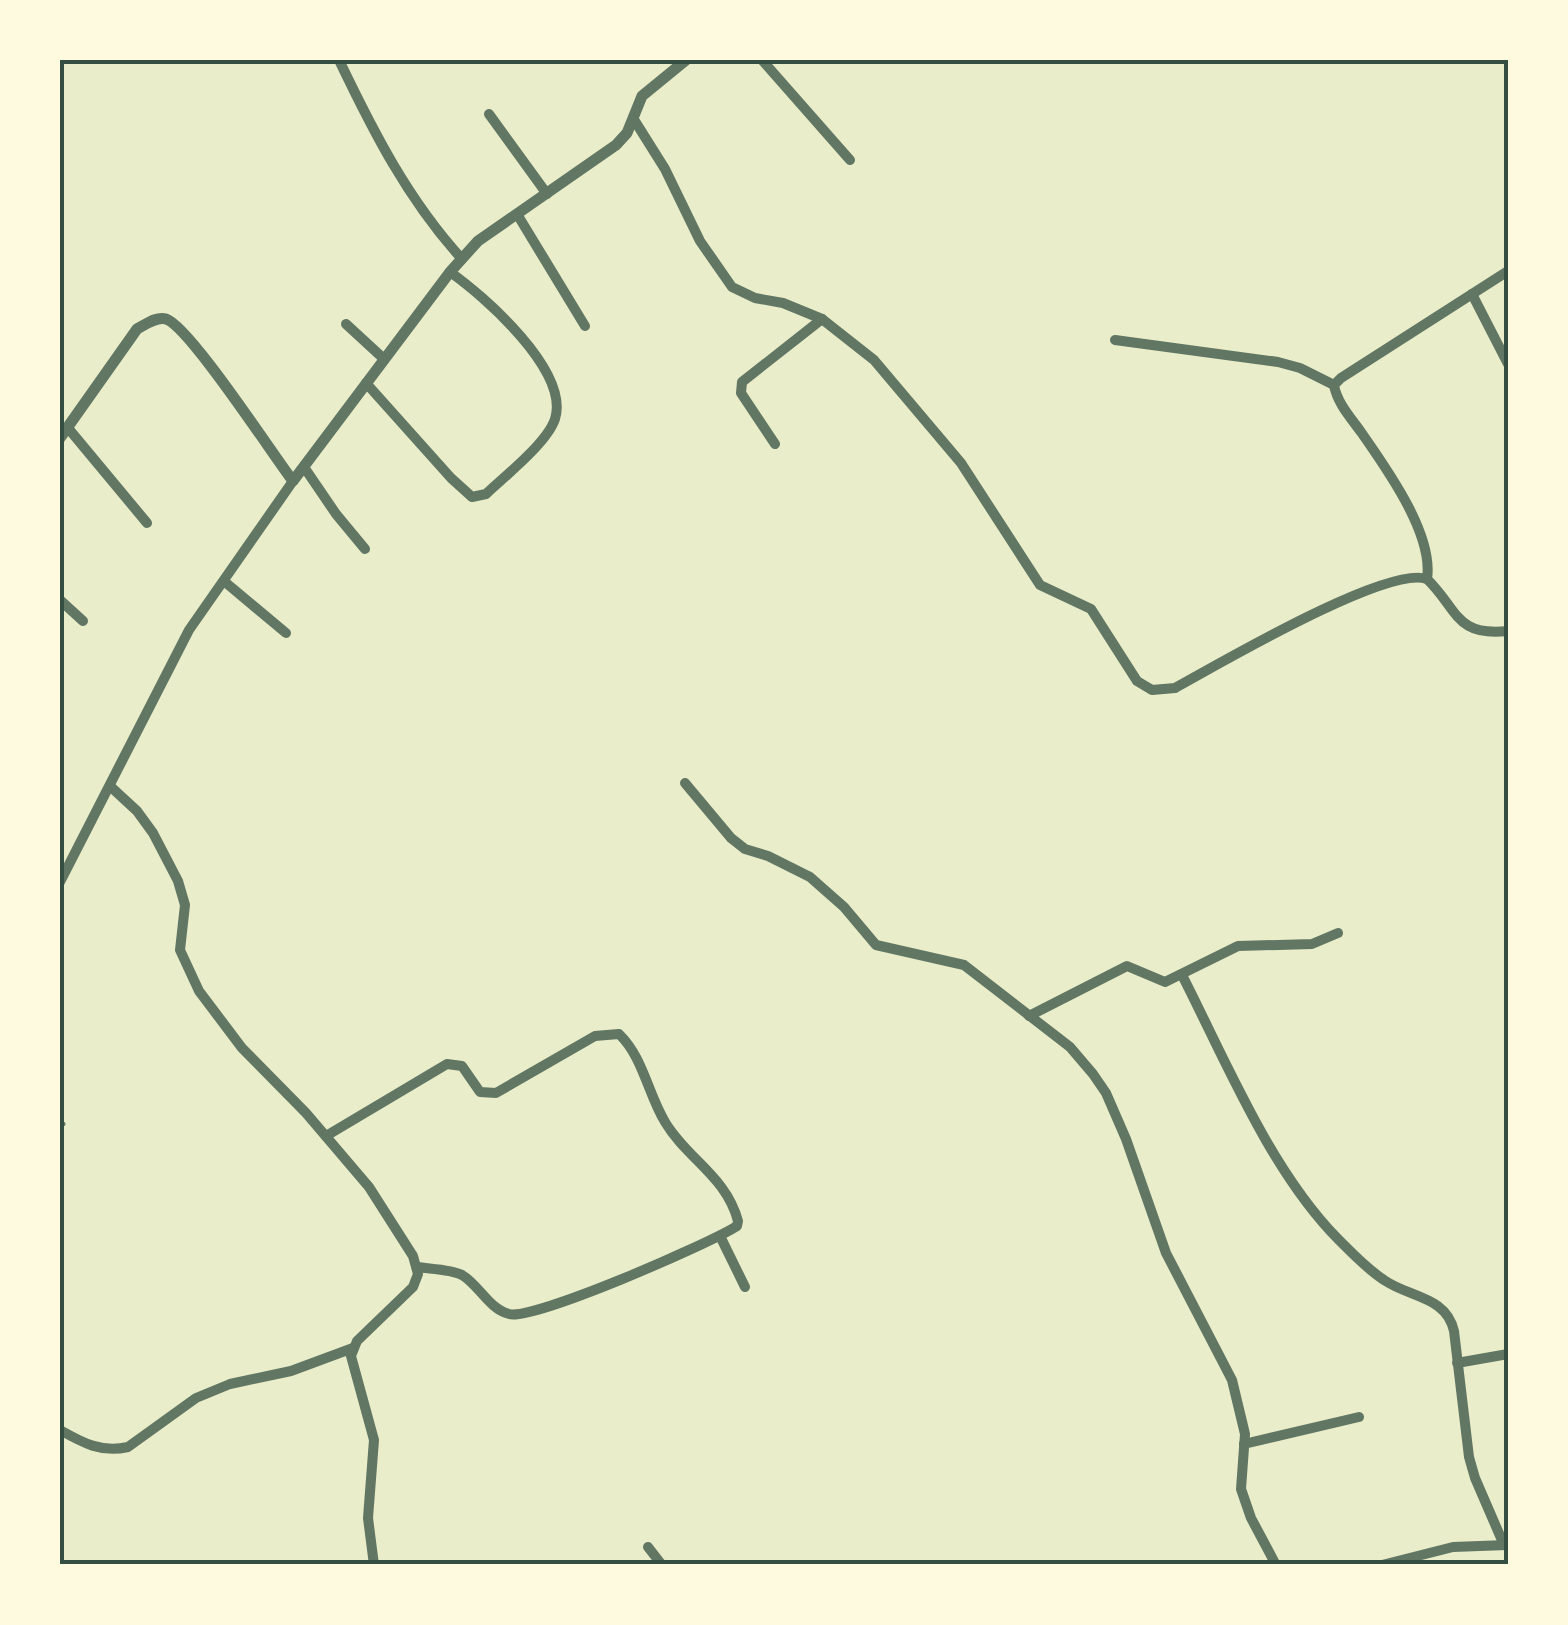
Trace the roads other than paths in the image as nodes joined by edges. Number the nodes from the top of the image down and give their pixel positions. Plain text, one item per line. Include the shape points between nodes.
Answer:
1 (338, 60) edge
2 (686, 60) edge
3 (762, 60) edge
4 (488, 114) dead end
5 (633, 118) junction
6 (850, 160) dead end
7 (546, 194) junction
8 (517, 214) junction
9 (462, 259) junction
10 (1508, 271) edge
11 (450, 272) junction
12 (1472, 294) junction
13 (822, 319) junction
14 (346, 324) dead end
15 (585, 326) dead end
16 (1115, 340) dead end
17 (384, 359) junction
18 (1508, 364) edge
19 (366, 384) junction
20 (1334, 385) junction
21 (64, 433) edge
22 (775, 444) dead end
23 (304, 467) junction
24 (293, 482) junction
25 (147, 523) dead end
26 (365, 550) dead end
27 (1427, 579) junction
28 (225, 582) junction
29 (60, 600) edge
30 (83, 621) dead end
31 (1508, 631) edge
32 (286, 633) dead end
33 (685, 783) dead end
34 (111, 787) junction
35 (60, 882) edge
36 (1338, 933) dead end
37 (1182, 975) junction
38 (1029, 1016) junction
39 (326, 1136) junction
40 (720, 1236) junction
41 (417, 1268) junction
42 (745, 1287) dead end
43 (353, 1348) junction
44 (1508, 1354) edge
45 (1458, 1363) junction
46 (1358, 1417) dead end
47 (60, 1430) edge
48 (1244, 1444) junction
49 (1506, 1545) edge
50 (648, 1548) dead end
51 (374, 1565) edge
52 (662, 1565) edge
53 (1276, 1565) edge
54 (1382, 1565) edge

1 - 9 street via 420,210
2 - 5 street via 651,86
3 - 6 street
4 - 7 street
5 - 7 street via 616,145
5 - 13 street via 732,288
7 - 8 street
8 - 9 street
8 - 15 street
9 - 11 street
10 - 12 street
11 - 17 street
11 - 19 street via 497,309 539,362 554,394 550,428 486,494 472,496
12 - 18 street
12 - 20 street
13 - 22 street via 742,382 742,393
13 - 27 street via 905,394 960,463 1040,585 1091,609 1131,674 1152,690 1176,688 1393,580
14 - 17 street
16 - 20 street via 1278,362
17 - 19 street
19 - 23 street
20 - 27 street via 1417,528 1428,558
21 - 24 street via 137,329 166,319 198,350
21 - 25 street
23 - 24 street
23 - 26 street
24 - 28 street
27 - 31 street via 1461,623
28 - 32 street
28 - 34 street via 189,630
29 - 30 street
33 - 38 street via 732,838 810,877 876,945 964,964
34 - 35 street
34 - 39 street via 153,833 178,881 184,904 180,950 190,975 242,1048
36 - 37 street via 1312,944 1238,946
37 - 38 street via 1158,982 1126,966
37 - 45 street via 1306,1200 1382,1279 1444,1308
38 - 48 street via 1070,1047 1106,1094 1166,1253 1232,1380
39 - 40 street via 447,1064 462,1066 480,1092 496,1093 594,1036 619,1034 665,1122 731,1202 738,1220
39 - 41 street via 399,1229
40 - 41 street via 514,1316 461,1274
40 - 42 street
41 - 43 street via 412,1287
43 - 47 street via 196,1398 128,1447 94,1448
43 - 51 street via 374,1440 368,1518
44 - 45 street
45 - 49 street via 1469,1456
46 - 48 street
48 - 53 street via 1245,1504
49 - 54 street via 1453,1547
50 - 52 street

